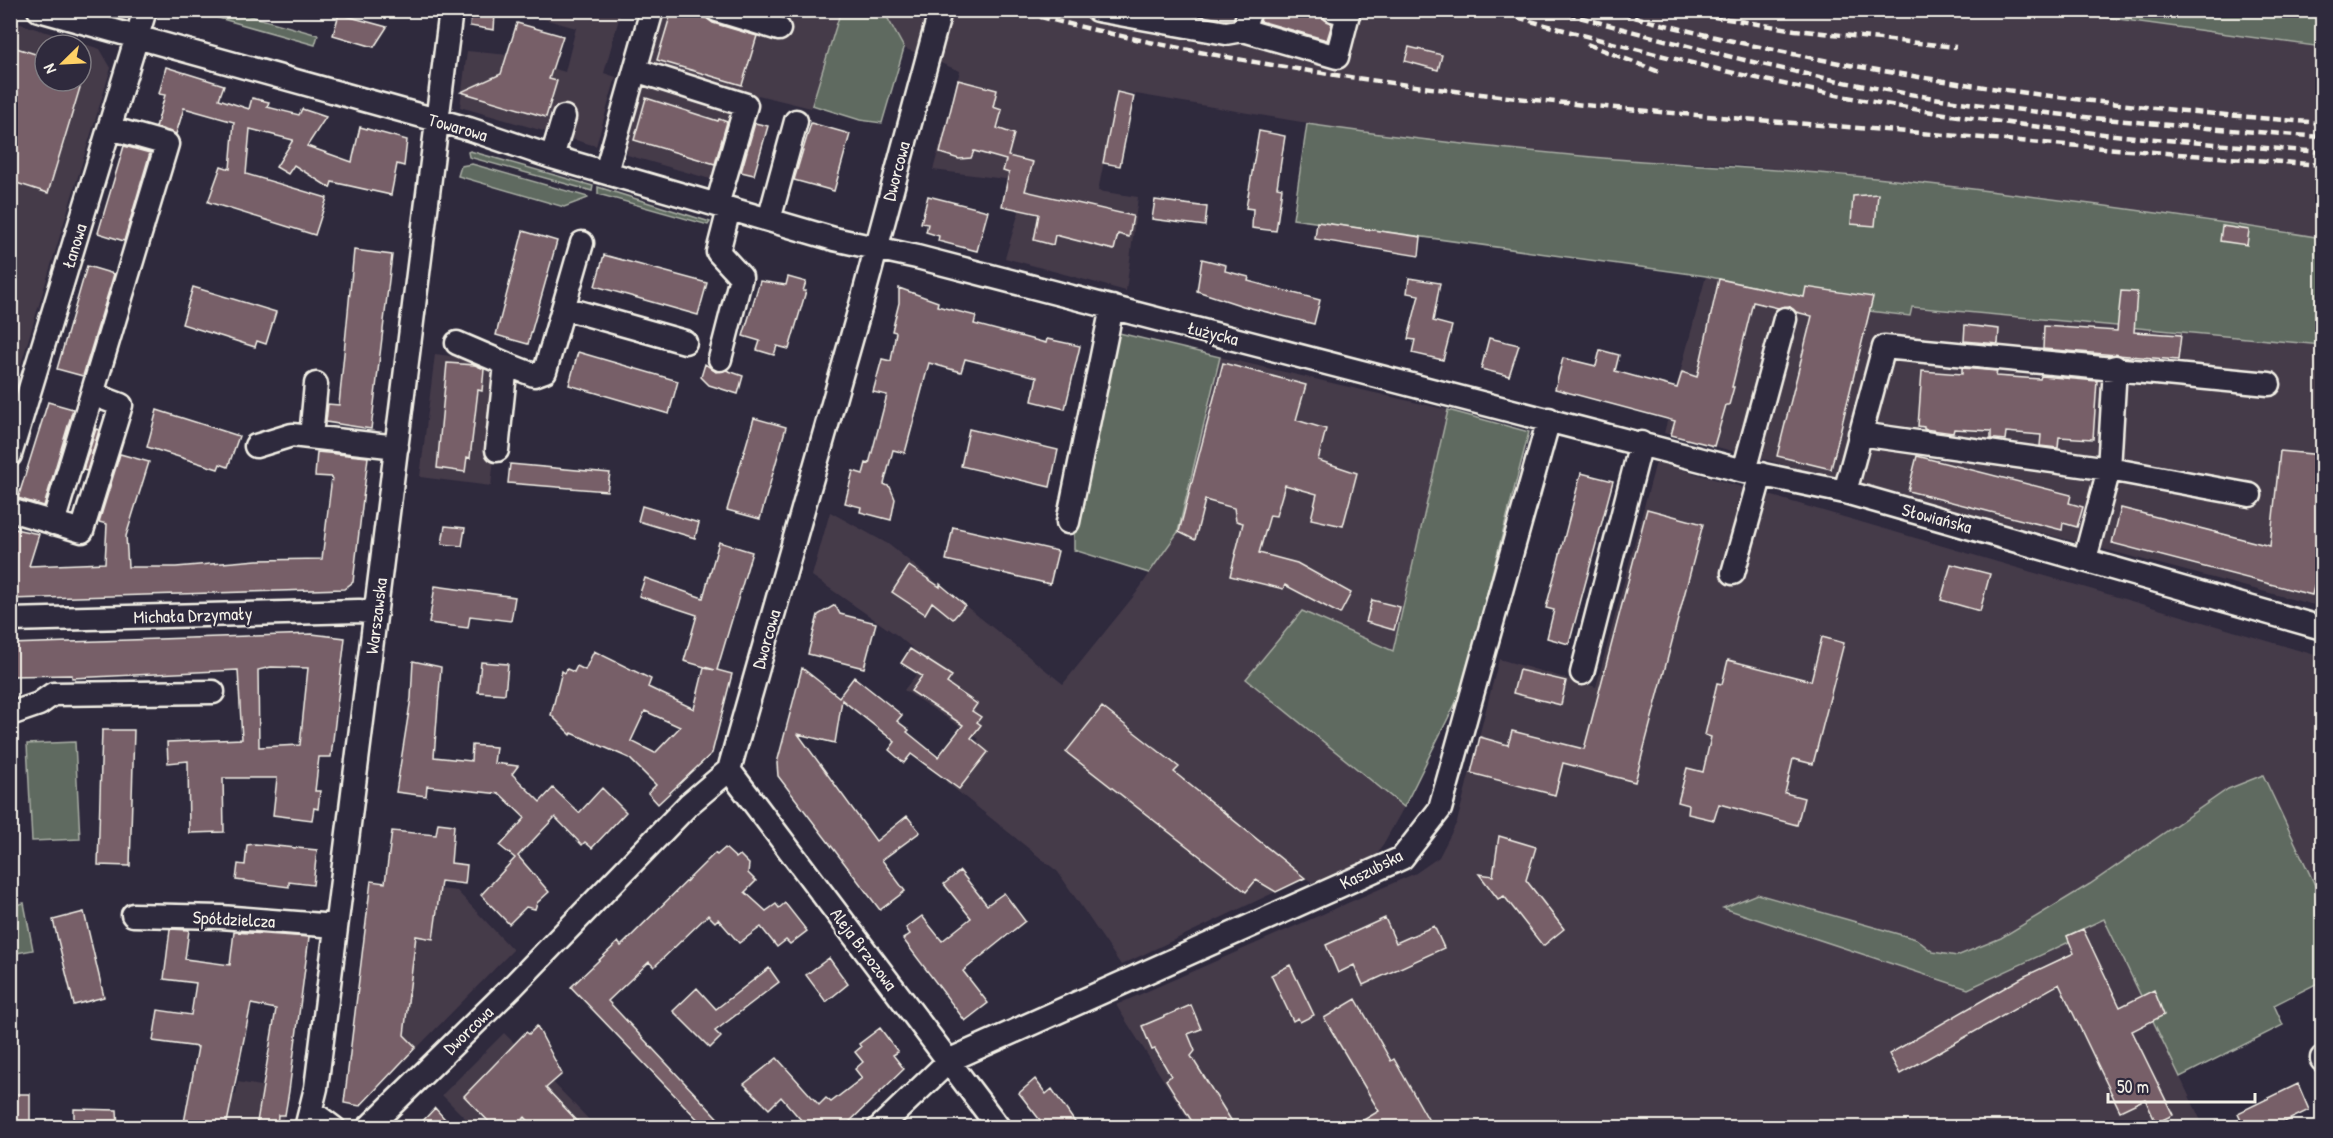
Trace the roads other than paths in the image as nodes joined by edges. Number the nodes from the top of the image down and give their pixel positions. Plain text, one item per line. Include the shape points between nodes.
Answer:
1 (39, 10) edge
2 (145, 10) edge
3 (451, 10) edge
4 (652, 10) edge
5 (717, 10) edge
6 (1097, 10) edge
7 (1333, 10) edge
8 (938, 19) dead end
9 (1247, 20) edge
10 (778, 29) dead end
11 (138, 38) junction
12 (636, 70) junction
13 (564, 117) dead end
14 (438, 121) junction
15 (796, 121) dead end
16 (110, 128) junction
17 (552, 157) junction
18 (606, 172) junction
19 (723, 207) junction
20 (768, 220) junction
21 (582, 243) dead end
22 (876, 248) junction
23 (1112, 307) junction
24 (564, 308) junction
25 (1785, 319) dead end
26 (685, 342) dead end
27 (457, 343) dead end
28 (720, 359) dead end
29 (506, 363) junction
30 (2115, 367) junction
31 (316, 384) dead end
32 (2269, 384) dead end
33 (92, 394) junction
34 (1549, 419) junction
35 (1860, 434) junction
36 (311, 437) junction
37 (1641, 443) junction
38 (256, 446) dead end
39 (397, 447) junction
40 (497, 450) dead end
41 (10, 455) edge
42 (2109, 469) junction
43 (1753, 472) junction
44 (1845, 492) junction
45 (2250, 495) dead end
46 (10, 510) edge
47 (1068, 522) dead end
48 (53, 523) junction
49 (2085, 559) junction
50 (1733, 573) dead end
51 (376, 613) junction
52 (10, 620) edge
53 (2322, 628) edge
54 (1582, 673) dead end
55 (213, 692) dead end
56 (10, 714) edge
57 (729, 770) junction
58 (133, 915) dead end
59 (335, 926) junction
60 (950, 1060) junction
61 (309, 1119) edge
62 (334, 1127) edge
63 (368, 1128) edge
64 (879, 1128) edge
65 (999, 1128) edge

1 - 11 street, Towarowa
2 - 11 street, Łanowa
3 - 14 street, Warszawska
4 - 12 street
5 - 10 street
6 - 9 street via 1226,33
7 - 9 street via 1347,14 1337,57
8 - 22 street, Dworcowa
11 - 14 street, Towarowa
11 - 16 street, Łanowa
12 - 18 street
12 - 19 street via 746,105
13 - 17 street
14 - 17 street, Towarowa
14 - 39 street, Warszawska
15 - 20 street
16 - 33 street via 167,144
16 - 41 street, Łanowa
17 - 18 street, Towarowa
18 - 19 street, Towarowa
19 - 20 street, Towarowa
19 - 28 street via 718,252 741,277
20 - 22 street, Towarowa
21 - 24 street
22 - 23 street, Łużycka
22 - 57 street, Dworcowa
23 - 34 street, Łużycka
23 - 47 street
24 - 26 street
24 - 29 street via 545,371 534,375
25 - 43 street
27 - 29 street
29 - 40 street
30 - 32 street
30 - 35 street via 1884,347
30 - 42 street
31 - 36 street
33 - 48 street
33 - 48 street via 121,405 82,531
34 - 37 street, Słowiańska
34 - 60 street, Kaszubska via 1440,809 1402,858
35 - 42 street
35 - 44 street
36 - 38 street via 292,435
36 - 39 street
37 - 43 street, Słowiańska
37 - 54 street
39 - 51 street, Warszawska
42 - 45 street
42 - 49 street
43 - 44 street, Słowiańska
43 - 50 street
44 - 49 street, Słowiańska
46 - 48 street
49 - 53 street, Słowiańska
51 - 52 street, Michała Drzymały via 359,610
51 - 59 street, Warszawska
55 - 56 street via 53,694 39,704
57 - 60 street, Aleja Brzozowa
57 - 63 street, Dworcowa via 689,804 512,987
58 - 59 street, Spółdzielcza
59 - 61 street, Warszawska
60 - 64 street, Kaszubska
60 - 65 street, Aleja Brzozowa
61 - 62 street, Warszawska

